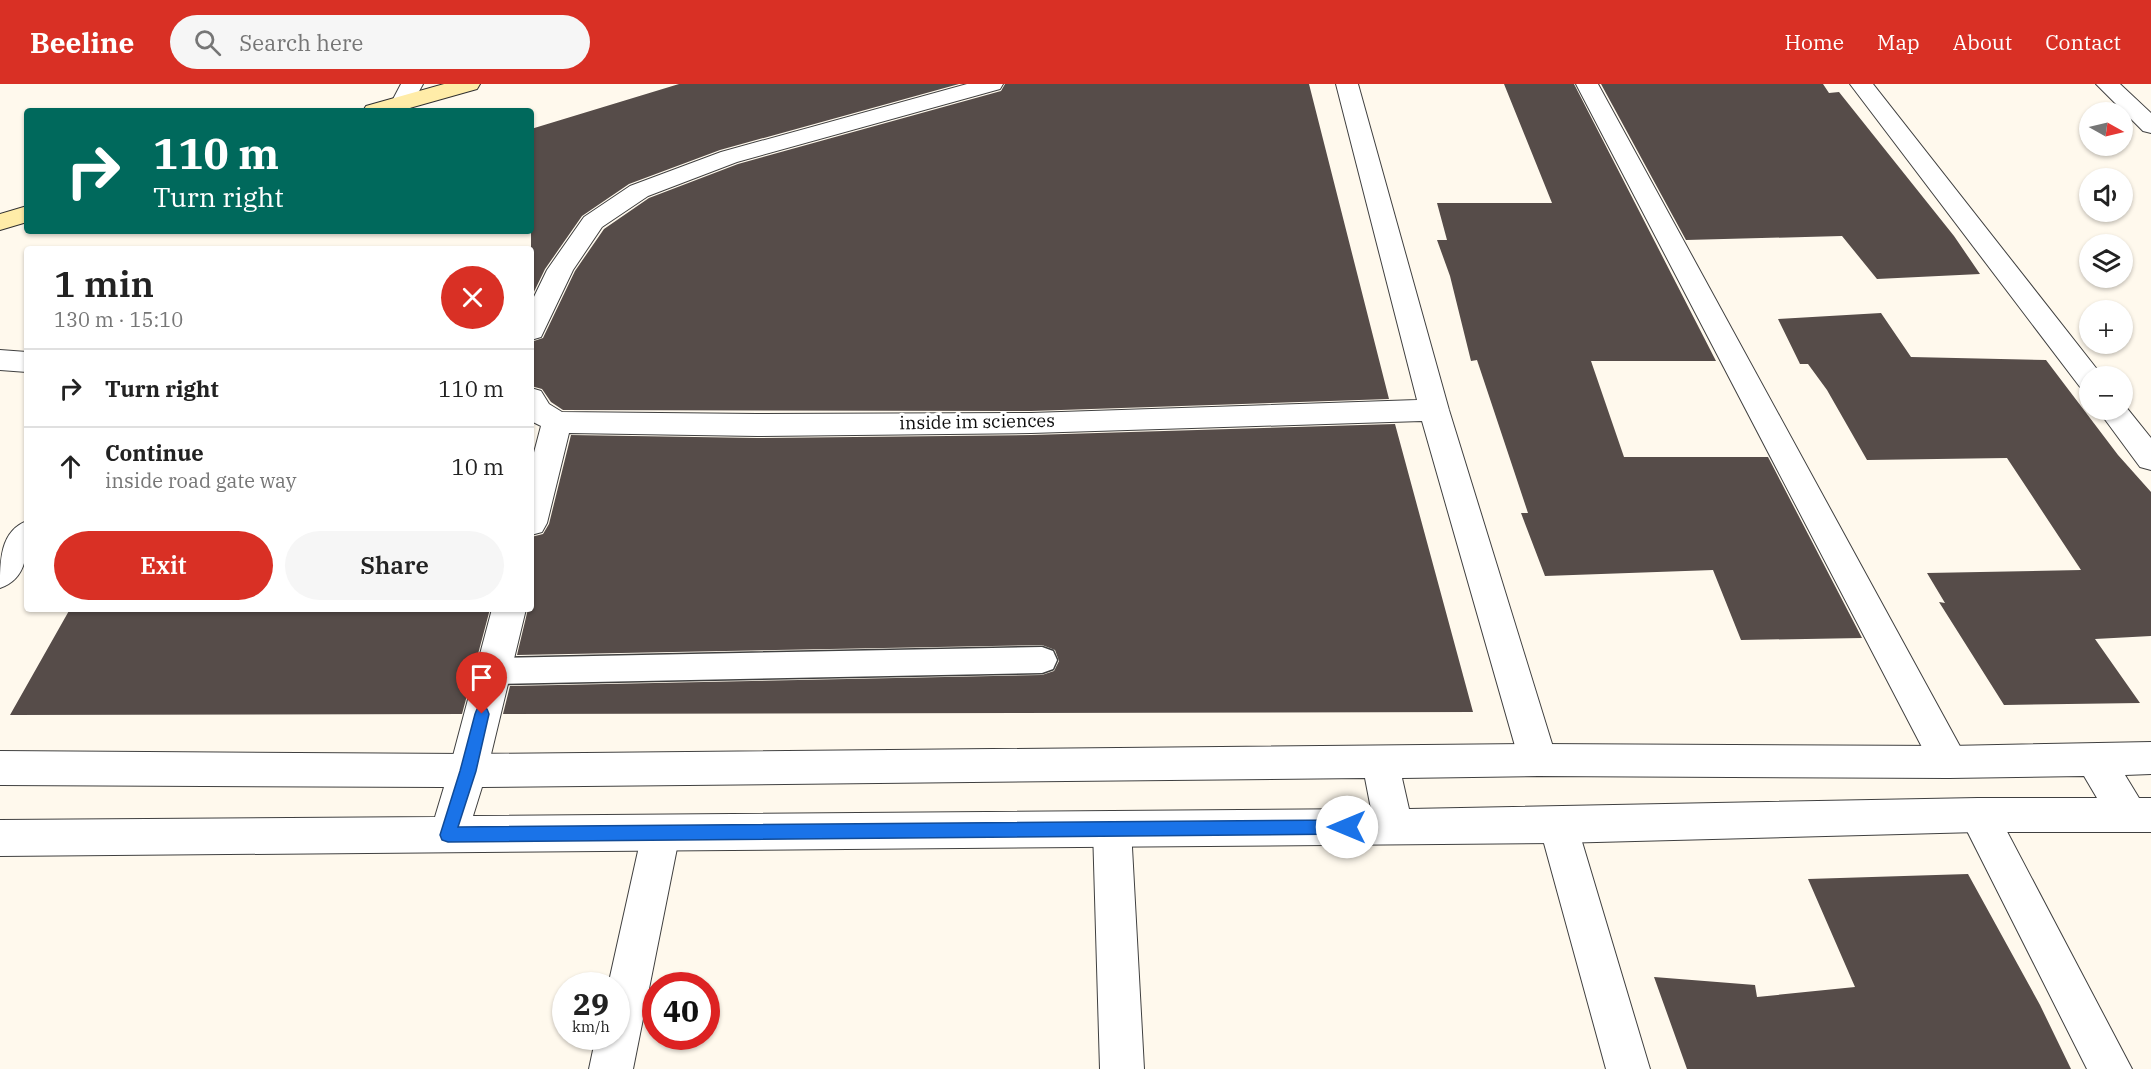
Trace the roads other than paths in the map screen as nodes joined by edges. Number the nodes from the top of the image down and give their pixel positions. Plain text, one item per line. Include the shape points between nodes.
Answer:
1 (469, 84) edge
2 (993, 84) edge
3 (1347, 84) edge
4 (1587, 84) edge
5 (1861, 84) edge
6 (2107, 84) edge
7 (407, 93) edge
8 (380, 108) edge
9 (2151, 126) edge
10 (24, 215) edge
11 (0, 222) edge
12 (534, 325) edge
13 (0, 360) edge
14 (24, 362) edge
15 (2079, 366) edge
16 (534, 404) edge
17 (1434, 410) junction
18 (2121, 420) edge
19 (557, 422) junction
20 (2151, 459) edge
21 (534, 511) edge
22 (24, 537) edge
23 (0, 575) edge
24 (508, 612) edge
25 (1042, 660) dead end
26 (493, 671) junction
27 (2151, 758) edge
28 (2094, 759) junction
29 (1538, 760) junction
30 (1380, 762) junction
31 (1949, 762) junction
32 (0, 768) edge
33 (468, 771) junction
34 (1978, 815) junction
35 (2140, 815) edge
36 (1558, 825) junction
37 (1394, 826) junction
38 (1112, 829) junction
39 (661, 834) junction
40 (448, 835) junction
41 (0, 838) edge
42 (611, 1069) edge
43 (1122, 1069) edge
44 (1628, 1069) edge
45 (2110, 1069) edge

1 - 7 main road
2 - 12 street via 729,157 639,191 593,222 560,270
3 - 17 street
4 - 31 street
5 - 15 street
6 - 9 street
7 - 8 main road
10 - 11 main road
13 - 14 street
16 - 19 street via 537,411
17 - 19 street, inside im sciences via 1031,423
17 - 29 street
18 - 20 street
19 - 21 street
22 - 23 street
24 - 26 street
25 - 26 lane
26 - 33 street
27 - 28 street
28 - 31 street
28 - 35 street
29 - 30 street
29 - 31 street
30 - 33 street
30 - 37 street
32 - 33 street
33 - 40 street
34 - 35 street
34 - 36 street
34 - 45 street
36 - 37 street
36 - 44 street
37 - 38 street
38 - 39 street
38 - 43 street
39 - 40 street
39 - 42 street
40 - 41 street

